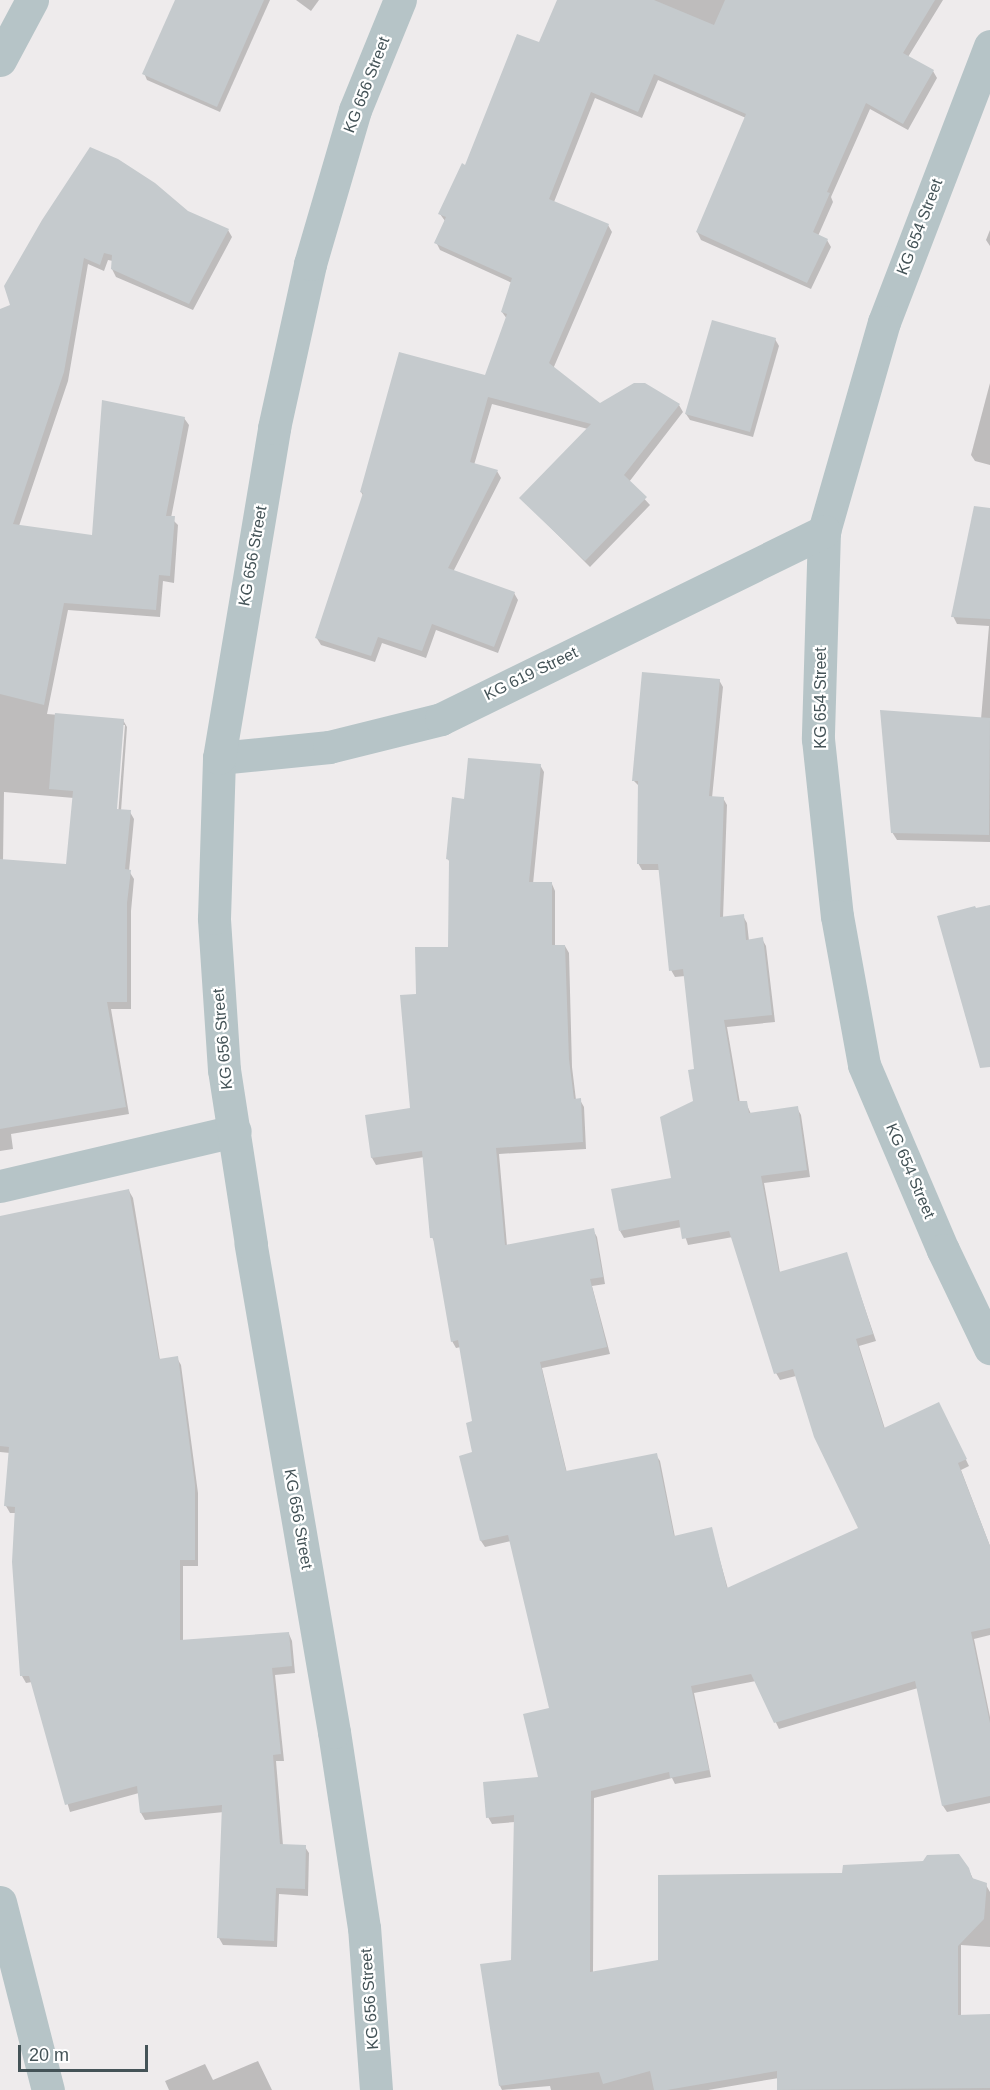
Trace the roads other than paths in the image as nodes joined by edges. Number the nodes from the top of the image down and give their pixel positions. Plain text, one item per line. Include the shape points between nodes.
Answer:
1 (32, 0) edge
2 (400, 0) edge
3 (990, 46) edge
4 (0, 60) edge
5 (824, 531) junction
6 (219, 758) junction
7 (235, 1131) junction
8 (0, 1186) edge
9 (990, 1348) edge
10 (0, 1902) edge
11 (48, 2090) edge
12 (376, 2090) edge

1 - 4 street
2 - 6 street, KG 656 Street via 356,110 310,264 274,428
3 - 5 street, KG 654 Street via 884,322
5 - 6 street, KG 619 Street via 441,718 329,747
5 - 9 street, KG 654 Street via 818,740 837,916 864,1065 943,1250
6 - 7 street, KG 656 Street via 214,918 224,1070
7 - 8 street
7 - 12 street, KG 656 Street via 364,1928
10 - 11 street

